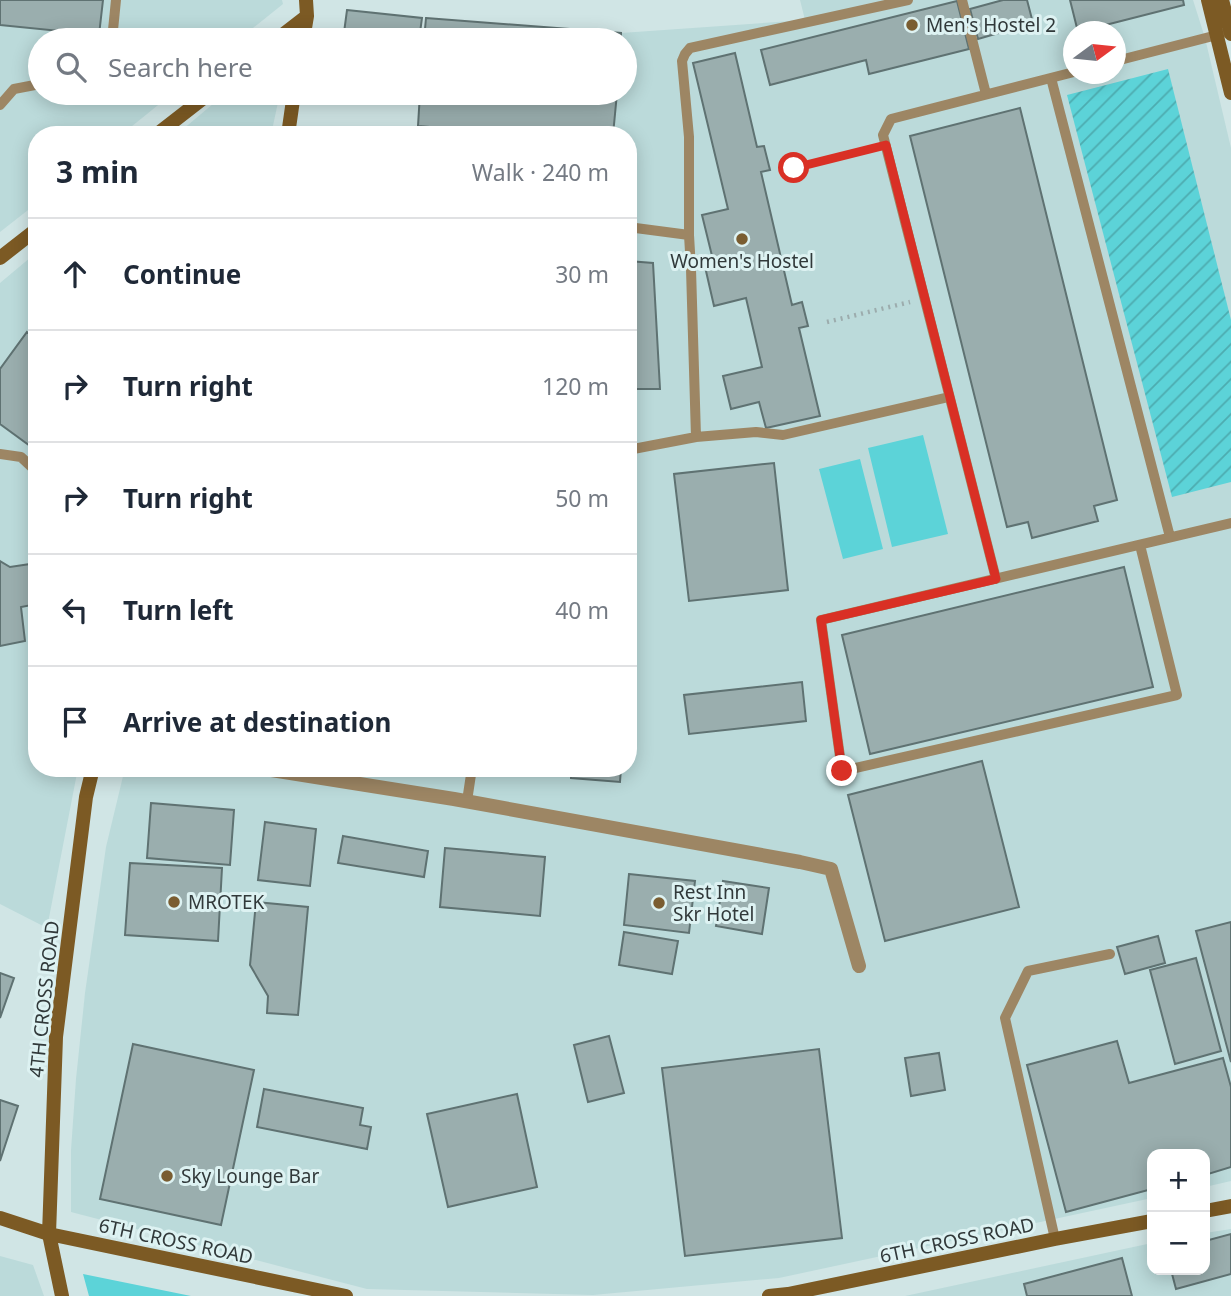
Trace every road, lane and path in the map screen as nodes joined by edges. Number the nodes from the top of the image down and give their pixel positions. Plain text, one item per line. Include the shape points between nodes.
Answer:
1 (116, 0) edge
2 (306, 0) edge
3 (908, 0) edge
4 (962, 0) edge
5 (1208, 0) edge
6 (1222, 0) edge
7 (307, 16) junction
8 (113, 28) edge
9 (292, 28) edge
10 (305, 28) edge
11 (1227, 33) edge
12 (1126, 58) edge
13 (1063, 75) edge
14 (1051, 78) junction
15 (28, 86) edge
16 (1231, 93) edge
17 (986, 94) junction
18 (0, 105) edge
19 (195, 105) edge
20 (293, 105) edge
21 (168, 126) edge
22 (290, 126) edge
23 (886, 145) junction
24 (794, 168) dead end
25 (637, 228) edge
26 (689, 235) junction
27 (28, 236) edge
28 (0, 258) edge
29 (925, 298) junction
30 (827, 322) dead end
31 (949, 397) junction
32 (696, 437) junction
33 (637, 448) edge
34 (0, 454) edge
35 (28, 464) edge
36 (1231, 523) edge
37 (1170, 537) junction
38 (1140, 545) junction
39 (996, 579) junction
40 (91, 777) edge
41 (314, 777) edge
42 (471, 777) edge
43 (467, 802) junction
44 (1110, 954) dead end
45 (859, 966) dead end
46 (1231, 1206) edge
47 (1210, 1210) edge
48 (0, 1218) edge
49 (1147, 1222) edge
50 (48, 1234) junction
51 (1055, 1239) junction
52 (62, 1296) edge
53 (346, 1296) edge
54 (769, 1296) edge

1 - 8 lane
2 - 7 street
3 - 26 lane via 690,48 682,61 689,137
4 - 17 lane
5 - 11 street
6 - 11 street
7 - 9 street
7 - 10 street
11 - 12 lane
11 - 16 street
13 - 14 lane
14 - 17 lane
14 - 37 lane
15 - 18 lane via 14,89
17 - 23 lane via 891,118 883,135
19 - 21 street
20 - 22 street
23 - 24 path
23 - 29 lane
25 - 26 lane
26 - 32 lane
27 - 28 street
29 - 30 path
29 - 31 lane
31 - 32 lane via 783,435 755,432
31 - 39 lane
32 - 33 lane
34 - 35 lane via 21,457
36 - 37 lane
37 - 38 lane
38 - 39 lane
38 - 39 lane via 1177,695 842,771 821,620
40 - 50 street, 4TH CROSS ROAD via 56,1037
41 - 43 street
42 - 43 lane
43 - 45 street via 831,869
44 - 51 lane via 1028,971 1005,1018
46 - 47 street
48 - 50 street, 6TH CROSS ROAD
49 - 51 street, 6TH CROSS ROAD
50 - 52 street, 4TH CROSS ROAD
50 - 53 street, 6TH CROSS ROAD
51 - 54 street, 6TH CROSS ROAD

